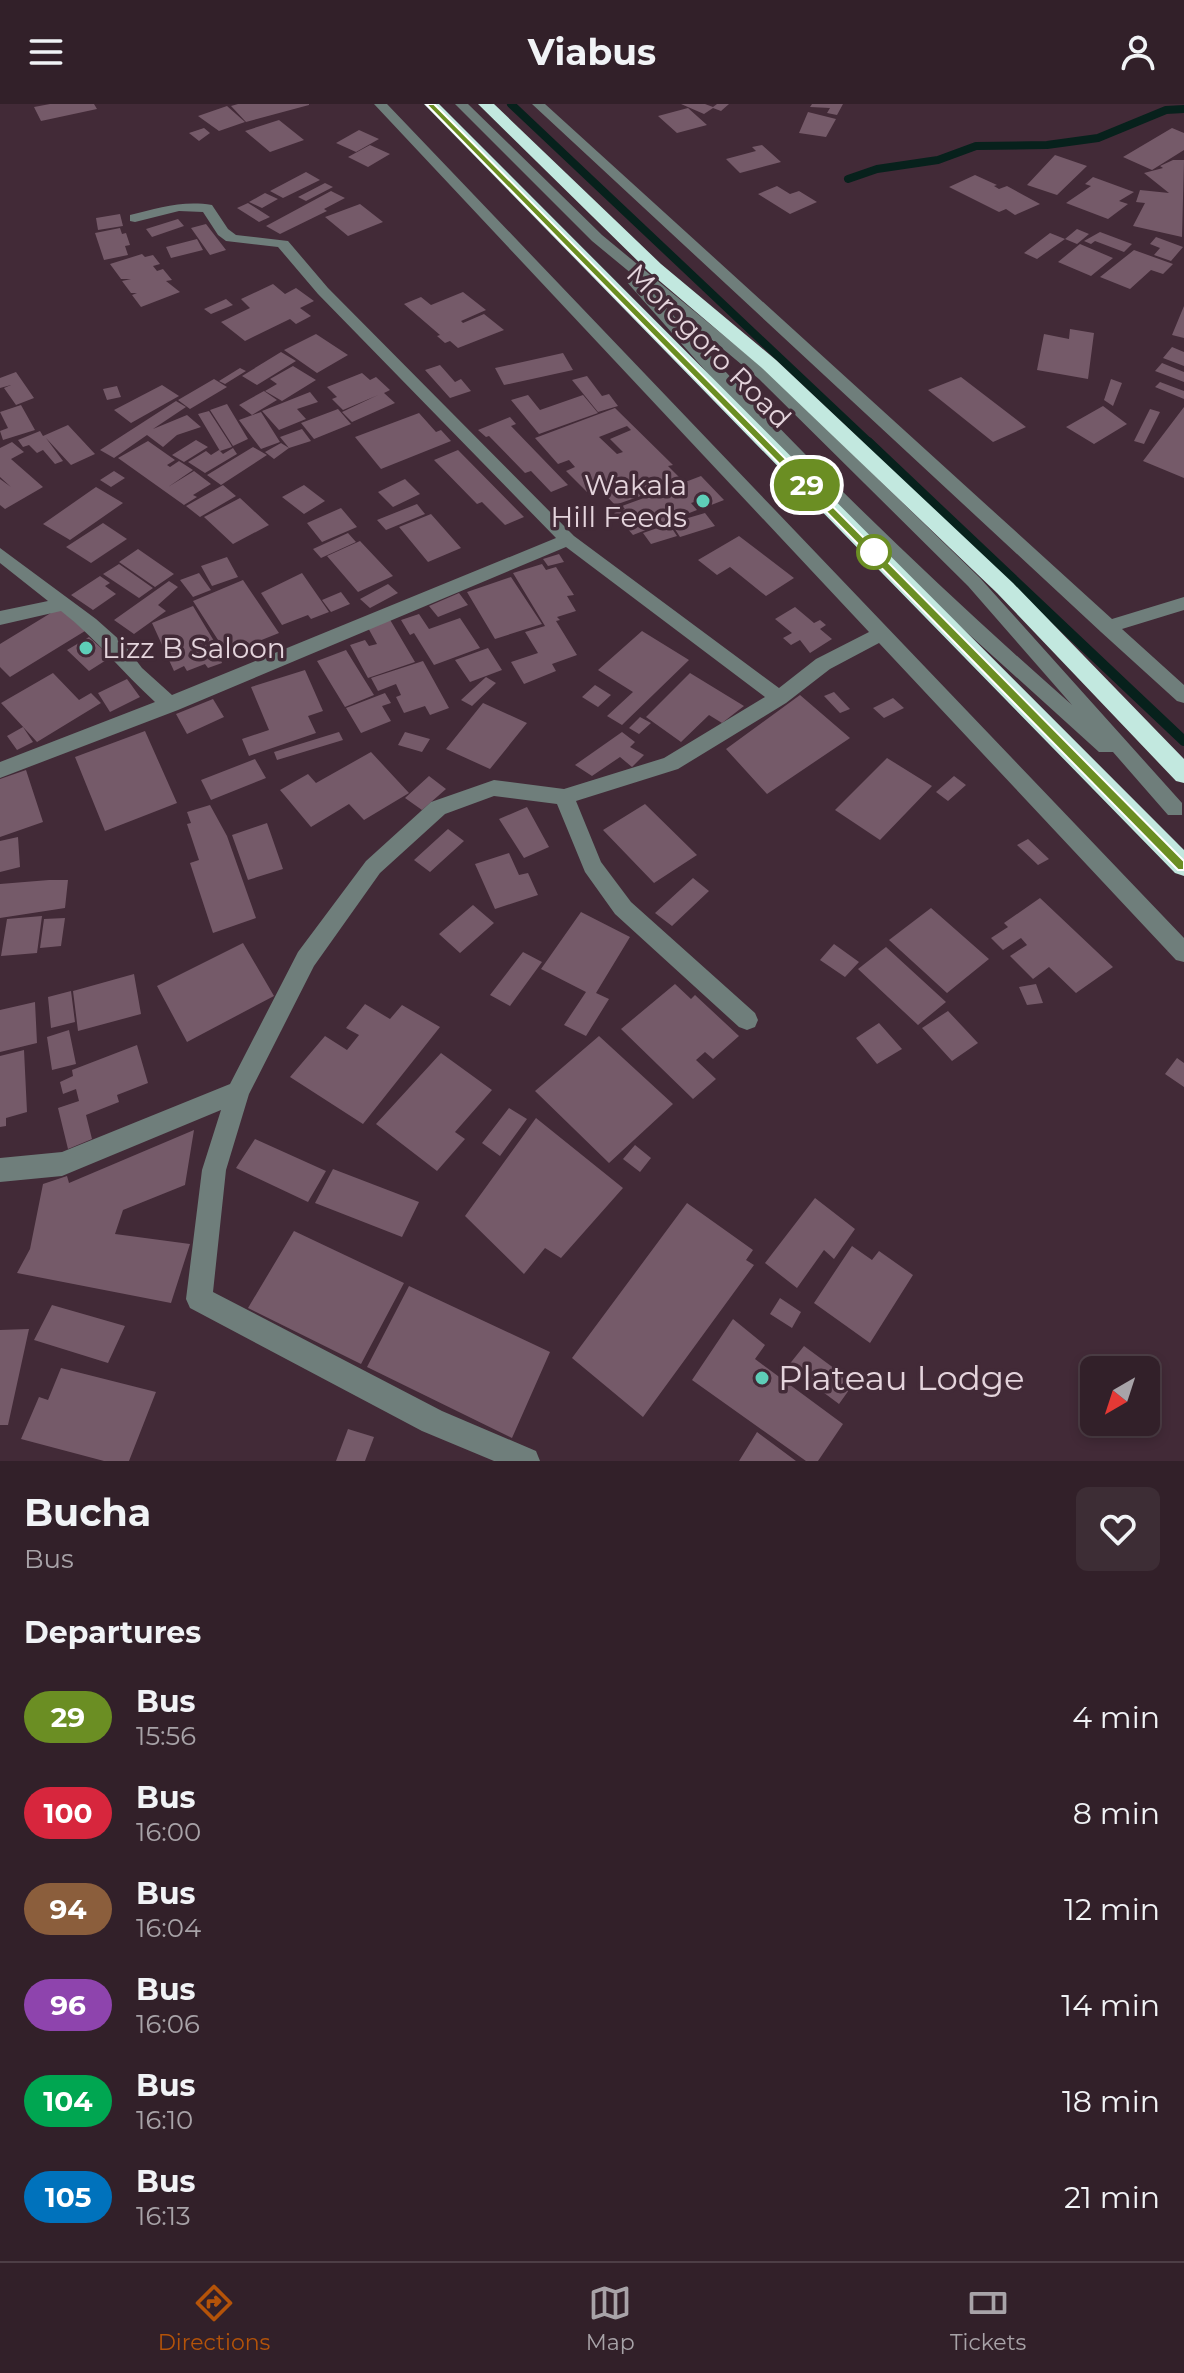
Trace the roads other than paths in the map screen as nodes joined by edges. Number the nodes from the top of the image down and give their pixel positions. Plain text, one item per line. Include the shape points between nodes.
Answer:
1 (380, 104) edge
2 (431, 104) edge
3 (461, 104) edge
4 (485, 104) edge
5 (538, 104) edge
6 (135, 218) dead end
7 (597, 238) junction
8 (568, 540) junction
9 (0, 554) edge
10 (1184, 603) edge
11 (62, 604) junction
12 (0, 618) edge
13 (1107, 627) junction
14 (882, 633) junction
15 (1184, 696) edge
16 (779, 698) junction
17 (171, 705) junction
18 (0, 770) edge
19 (1184, 774) edge
20 (564, 797) junction
21 (1180, 813) edge
22 (1184, 866) edge
23 (1184, 953) edge
24 (747, 1020) dead end
25 (238, 1092) junction
26 (0, 1170) edge
27 (526, 1461) edge

1 - 14 street
2 - 22 highway, Morogoro Road
3 - 7 street, Morogoro Road
4 - 19 highway, Morogoro Road via 1005,588
5 - 13 street
6 - 8 street via 196,206 207,208 231,238 283,244
7 - 21 street, Morogoro Road via 725,383 936,595
7 - 21 street, Morogoro Road via 764,376 974,582
8 - 16 street
8 - 17 street
9 - 11 street
10 - 13 street
11 - 12 street
11 - 17 street via 116,648
13 - 15 street
14 - 16 street via 823,664
14 - 23 street
16 - 20 street via 671,764
17 - 18 street
20 - 24 street via 592,866 623,908
20 - 25 street via 494,788 438,808 373,867 306,959
25 - 26 street via 62,1164
25 - 27 street via 214,1170 199,1299 432,1421

